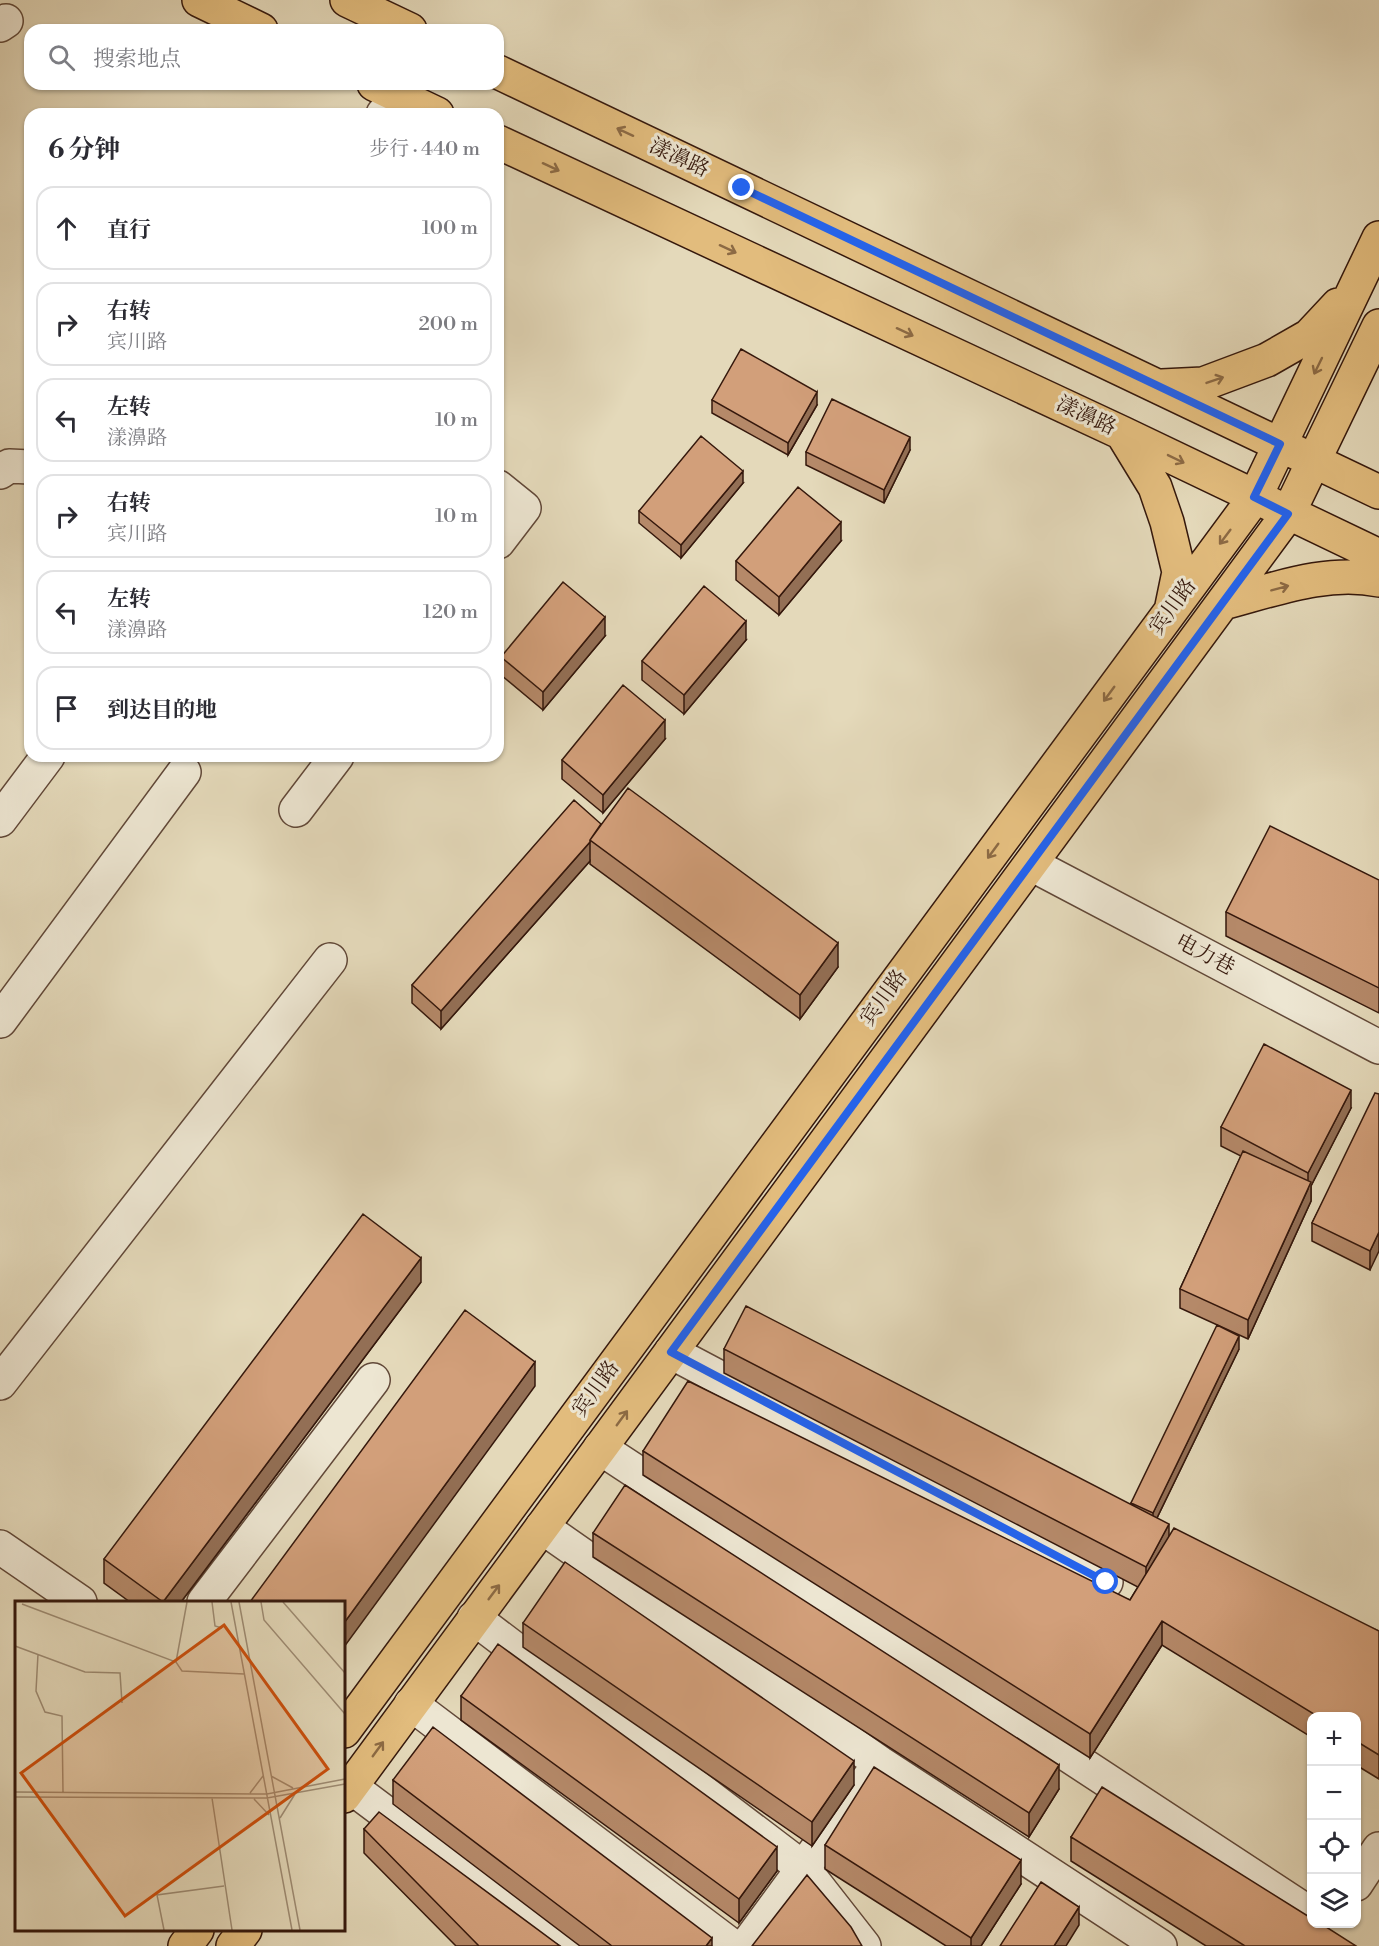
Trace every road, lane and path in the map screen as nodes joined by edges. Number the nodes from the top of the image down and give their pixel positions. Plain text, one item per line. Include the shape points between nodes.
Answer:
1 (199, 0) edge
2 (347, 0) edge
3 (249, 24) edge
4 (397, 24) edge
5 (504, 75) edge
6 (385, 98) edge
7 (418, 108) edge
8 (504, 145) edge
9 (1379, 238) edge
10 (1356, 286) junction
11 (1379, 326) edge
12 (1157, 386) junction
13 (1122, 433) junction
14 (1280, 444) junction
15 (1315, 460) junction
16 (504, 492) edge
17 (1379, 492) edge
18 (1254, 497) junction
19 (1288, 514) junction
20 (504, 534) edge
21 (1379, 556) edge
22 (1379, 580) edge
23 (1223, 603) junction
24 (1171, 611) junction
25 (44, 762) edge
26 (332, 762) edge
27 (184, 772) dead end
28 (296, 810) dead end
29 (0, 820) edge
30 (1031, 864) junction
31 (330, 960) dead end
32 (12, 981) edge
33 (0, 1022) edge
34 (1379, 1047) edge
35 (671, 1352) junction
36 (373, 1380) dead end
37 (0, 1383) edge
38 (600, 1448) junction
39 (542, 1527) junction
40 (0, 1546) edge
41 (1106, 1582) dead end
42 (79, 1601) edge
43 (205, 1601) edge
44 (474, 1618) junction
45 (411, 1704) junction
46 (345, 1730) edge
47 (880, 1762) junction
48 (347, 1791) edge
49 (1379, 1849) edge
50 (803, 1868) junction
51 (1361, 1876) edge
52 (1307, 1912) edge
53 (196, 1931) edge
54 (244, 1931) edge
55 (185, 1946) edge
56 (233, 1946) edge
57 (562, 1946) edge
58 (732, 1946) edge
59 (746, 1946) edge
60 (864, 1946) edge
61 (1160, 1946) edge

1 - 3 main road
2 - 4 main road
12 -> 5 main road, 漾濞路
6 - 7 main road
8 -> 13 main road, 漾濞路
9 - 10 main road, 宾川路
12 -> 10 main road via 1203,384 1267,360 1309,336
10 -> 14 main road, 宾川路
11 - 15 main road, 宾川路
12 - 14 main road, 漾濞路
13 -> 18 main road, 漾濞路
13 - 24 main road via 1155,487 1167,522 1179,572
14 - 15 main road, 漾濞路
14 - 18 main road, 宾川路
15 - 17 main road, 漾濞路
15 - 19 main road, 宾川路
16 - 20 street via 524,508
18 - 19 main road, 漾濞路
18 -> 24 main road, 宾川路
19 - 21 main road, 漾濞路
19 - 23 main road, 宾川路
23 -> 22 main road via 1336,577
23 - 30 main road, 宾川路
24 -> 46 main road, 宾川路
25 - 29 street
26 - 28 street
27 - 32 street
30 - 34 street, 电力巷
30 - 35 main road, 宾川路
31 - 37 street
32 - 33 street
38 -> 35 main road, 宾川路
35 - 41 street
36 - 43 street
38 - 39 main road, 宾川路
38 - 52 street
44 -> 39 main road, 宾川路
39 - 47 street
40 - 42 street
44 - 45 main road, 宾川路
44 - 50 street
48 -> 45 main road, 宾川路
45 - 58 street
47 - 50 street
47 - 61 street
48 - 57 street
49 - 51 street
50 - 59 street
50 - 60 street
53 - 55 main road
54 - 56 main road

